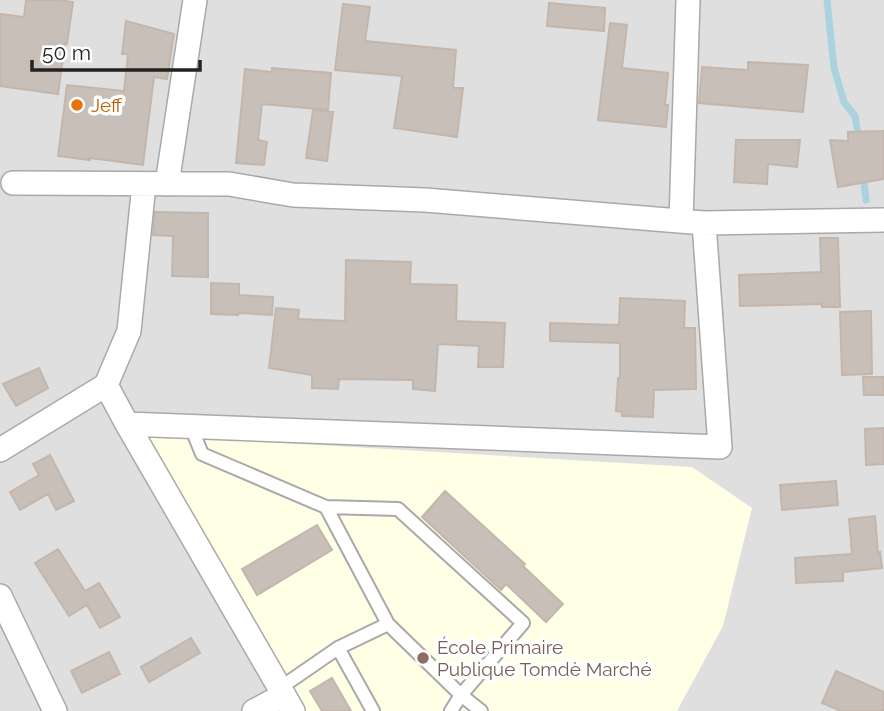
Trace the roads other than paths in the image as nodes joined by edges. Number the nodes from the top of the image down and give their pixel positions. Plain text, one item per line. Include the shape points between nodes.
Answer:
1 (195, 0) edge
2 (688, 0) edge
3 (13, 183) dead end
4 (155, 184) junction
5 (884, 220) edge
6 (681, 221) junction
7 (704, 223) junction
8 (106, 385) junction
9 (127, 424) junction
10 (191, 427) junction
11 (0, 450) edge
12 (326, 507) junction
13 (0, 596) edge
14 (388, 624) junction
15 (338, 648) junction
16 (461, 695) junction
17 (286, 698) edge
18 (55, 711) edge
19 (254, 711) edge
20 (373, 711) edge
21 (451, 711) edge
22 (481, 711) edge

1 - 4 street
2 - 6 street
3 - 4 street
4 - 6 street via 229,184 293,195 425,200
4 - 8 street via 129,331
5 - 7 street
6 - 7 street
7 - 10 street via 720,447
8 - 9 street
8 - 11 street
9 - 10 street
9 - 17 street
10 - 12 lane via 202,454
12 - 14 lane
12 - 16 lane via 398,509 523,623
13 - 18 street
14 - 15 lane
14 - 16 lane
15 - 17 lane
15 - 20 lane
16 - 21 lane
16 - 22 lane
17 - 19 street

